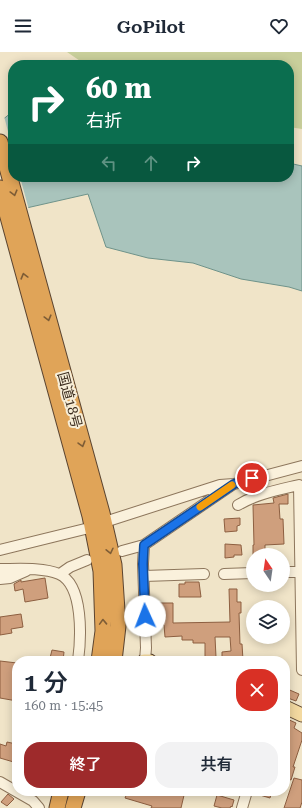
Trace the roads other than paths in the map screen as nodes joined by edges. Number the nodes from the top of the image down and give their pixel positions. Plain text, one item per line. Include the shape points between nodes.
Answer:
1 (0, 142) edge
2 (8, 173) edge
3 (10, 182) edge
4 (0, 188) edge
5 (302, 466) edge
6 (234, 484) junction
7 (238, 504) dead end
8 (97, 519) junction
9 (144, 545) junction
10 (0, 550) edge
11 (122, 551) dead end
12 (88, 560) dead end
13 (0, 569) edge
14 (29, 570) junction
15 (290, 572) edge
16 (300, 572) junction
17 (246, 573) edge
18 (60, 574) junction
19 (204, 574) dead end
20 (224, 574) dead end
21 (144, 576) junction
22 (0, 579) edge
23 (301, 589) edge
24 (78, 656) edge
25 (100, 656) edge
26 (115, 656) edge
27 (146, 656) edge
28 (302, 670) edge
29 (290, 709) edge
30 (302, 715) edge
31 (0, 782) edge
32 (12, 789) edge
33 (24, 796) edge
34 (60, 796) edge
35 (77, 796) edge
36 (246, 796) edge
37 (39, 808) edge
38 (56, 808) edge
39 (73, 808) edge
40 (242, 808) edge

1 -> 2 highway, 国道18号
3 -> 8 highway, 国道18号
8 -> 4 highway, 国道18号
5 - 6 street
6 - 8 street via 220,485
6 - 9 street
7 - 16 street via 258,495 299,485
8 - 10 street
25 -> 8 highway, 国道18号 via 103,631
8 -> 26 highway, 国道18号 via 114,565 118,626
9 - 11 street
9 - 21 street
12 - 18 street
13 - 14 street
14 - 18 street via 45,570
14 - 22 street via 10,578
15 - 16 street
16 - 23 street
17 - 20 street
18 - 24 street via 74,592 77,603 80,634
19 - 21 street
21 - 27 street
23 - 28 street
29 - 30 main road
31 - 32 street
33 - 37 street
34 - 38 highway
35 - 39 highway
36 - 40 street

